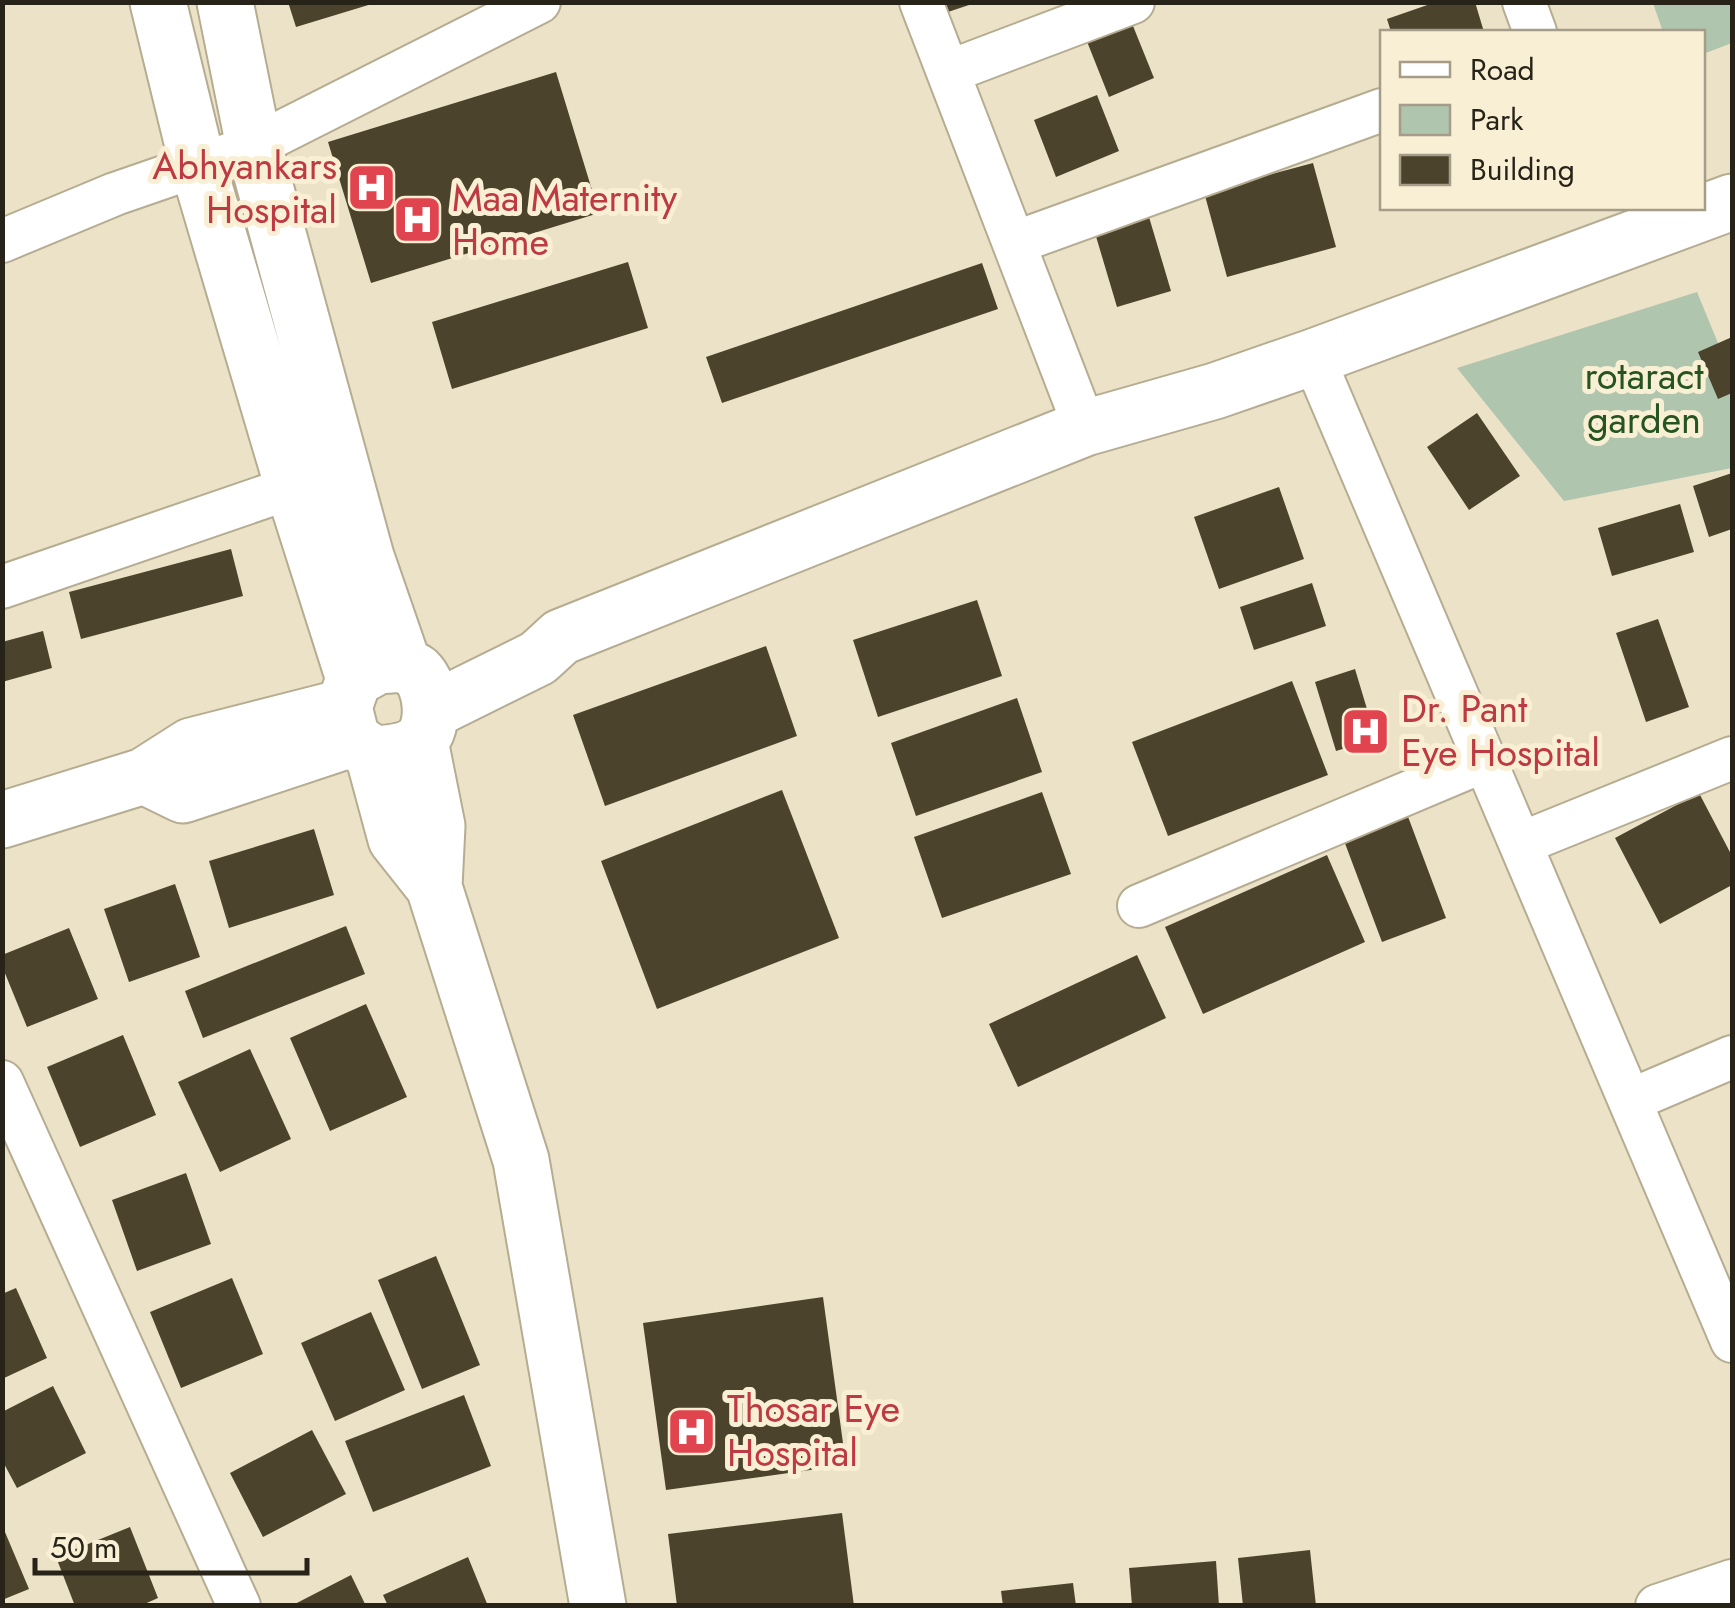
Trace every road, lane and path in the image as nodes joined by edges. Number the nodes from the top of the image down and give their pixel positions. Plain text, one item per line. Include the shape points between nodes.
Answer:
1 (158, 2) edge
2 (224, 2) edge
3 (539, 2) edge
4 (921, 2) edge
5 (1133, 2) edge
6 (1524, 2) edge
7 (1534, 30) edge
8 (948, 72) junction
9 (1380, 111) edge
10 (254, 146) junction
11 (198, 166) junction
12 (1732, 202) edge
13 (1705, 207) edge
14 (1691, 210) edge
15 (1618, 224) edge
16 (2, 241) edge
17 (1014, 244) junction
18 (1312, 357) junction
19 (1085, 428) junction
20 (293, 486) junction
21 (2, 587) edge
22 (387, 709) junction
23 (1732, 758) edge
24 (1486, 760) junction
25 (2, 820) edge
26 (1522, 843) junction
27 (1139, 906) dead end
28 (1732, 1057) edge
29 (2, 1082) edge
30 (1630, 1100) junction
31 (1732, 1341) edge
32 (1732, 1581) edge
33 (239, 1606) edge
34 (598, 1606) edge
35 (1656, 1606) edge

1 - 11 main road
2 - 10 main road
3 - 10 street
4 - 8 street
5 - 8 street
6 - 7 street
8 - 17 street
9 - 17 street
10 - 11 street
10 - 22 main road via 366,557
11 - 16 street
11 - 20 main road
12 - 13 main road
14 - 15 main road
15 - 18 main road
17 - 19 street
18 - 19 main road
18 - 24 street
19 - 22 main road via 561,637 538,658
20 - 21 street
20 - 22 main road
22 - 25 main road via 183,795 144,776
22 - 34 main road via 438,826 434,888 522,1160
23 - 26 street
24 - 26 street
24 - 27 street
26 - 30 street
28 - 30 street
29 - 33 street
30 - 31 street
32 - 35 street

